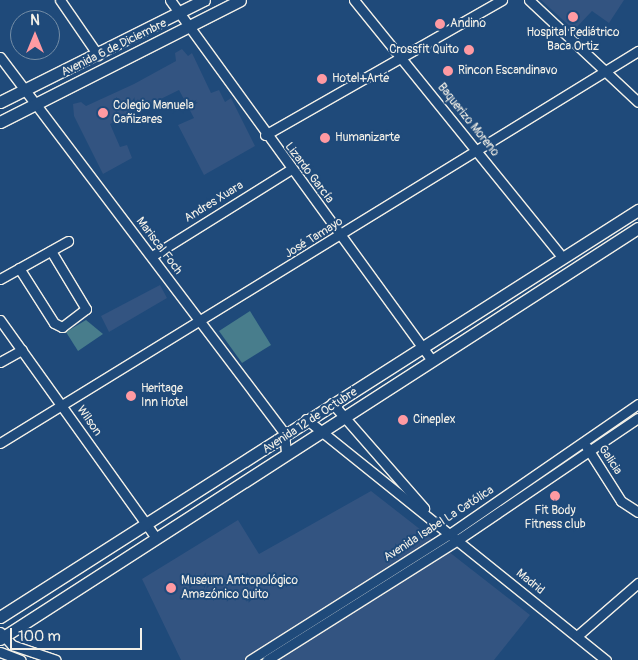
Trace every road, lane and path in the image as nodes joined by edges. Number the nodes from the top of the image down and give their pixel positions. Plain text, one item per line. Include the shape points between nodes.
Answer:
1 (60, 0) edge
2 (170, 0) edge
3 (204, 0) edge
4 (240, 0) edge
5 (354, 0) edge
6 (502, 0) edge
7 (529, 0) edge
8 (180, 12) junction
9 (189, 26) junction
10 (638, 51) edge
11 (98, 55) junction
12 (0, 57) edge
13 (402, 58) junction
14 (609, 73) junction
15 (24, 90) junction
16 (0, 102) edge
17 (638, 102) edge
18 (34, 104) junction
19 (0, 122) edge
20 (265, 135) junction
21 (478, 152) junction
22 (291, 169) junction
23 (638, 210) edge
24 (638, 228) edge
25 (342, 236) junction
26 (68, 242) dead end
27 (51, 251) junction
28 (152, 256) junction
29 (562, 257) junction
30 (19, 268) junction
31 (0, 279) edge
32 (0, 320) edge
33 (200, 323) junction
34 (423, 346) junction
35 (22, 350) junction
36 (431, 360) junction
37 (0, 362) edge
38 (332, 403) junction
39 (638, 404) edge
40 (63, 406) junction
41 (342, 416) junction
42 (638, 418) edge
43 (306, 419) junction
44 (318, 432) junction
45 (284, 433) junction
46 (584, 441) junction
47 (0, 443) edge
48 (589, 451) junction
49 (286, 453) junction
50 (638, 512) edge
51 (146, 523) junction
52 (438, 524) junction
53 (451, 533) junction
54 (156, 538) junction
55 (458, 539) junction
56 (638, 583) edge
57 (0, 617) edge
58 (1, 636) edge
59 (577, 636) junction
60 (0, 652) edge
61 (22, 660) edge
62 (56, 660) edge
63 (250, 660) edge
64 (267, 660) edge
65 (606, 660) edge

1 - 11 street
2 - 8 street, Lizardo García
3 - 8 main road, Avenida 6 de Diciembre
4 - 9 main road, Avenida 6 de Diciembre
5 - 13 street, Baquerizo Moreno
6 - 13 street
7 - 14 street
8 - 9 street, Lizardo García
8 - 11 main road, Avenida 6 de Diciembre
9 - 18 main road, Avenida 6 de Diciembre
9 - 20 street, Lizardo García
10 - 14 street, José Tamayo
11 - 15 main road, Avenida 6 de Diciembre
12 - 15 street, Mariscal Foch
13 - 20 street
13 - 21 street, Baquerizo Moreno
14 - 17 street
14 - 21 street, José Tamayo
15 - 16 main road, Avenida 6 de Diciembre
15 - 18 street, Mariscal Foch
18 - 19 main road, Avenida 6 de Diciembre
18 - 28 street, Mariscal Foch
20 - 22 street, Lizardo García
21 - 25 street, José Tamayo
21 - 29 street, Baquerizo Moreno
22 - 25 street, Lizardo García
22 - 28 street, Andres Xuara
23 - 29 main road, Avenida 12 de Octubre
24 - 36 main road, Avenida 12 de Octubre
25 - 33 street, José Tamayo
25 - 34 street, Lizardo García
26 - 27 street
27 - 30 street
27 - 30 street via 86,309 62,327 54,323
28 - 33 street, Mariscal Foch
29 - 34 main road, Avenida 12 de Octubre
30 - 31 street
32 - 35 street, Wilson
33 - 40 street, José Tamayo
33 - 45 street, Mariscal Foch
34 - 36 street, Lizardo García
34 - 38 main road, Avenida 12 de Octubre
35 - 37 street
35 - 40 street, Wilson
36 - 41 main road, Avenida 12 de Octubre
38 - 41 street, Madrid
38 - 43 main road, Avenida 12 de Octubre
39 - 46 street, Avenida Isabel La Católica
40 - 47 street, José Tamayo
40 - 51 street, Wilson
41 - 44 main road, Avenida 12 de Octubre
41 - 52 street, Madrid
42 - 48 street, Avenida Isabel La Católica
43 - 44 street, Madrid
43 - 45 main road, Avenida 12 de Octubre
44 - 49 main road, Avenida 12 de Octubre
44 - 52 street, Madrid
45 - 49 street
45 - 51 main road, Avenida 12 de Octubre
46 - 48 street, Galicia
46 - 53 street, Avenida Isabel La Católica
48 - 50 street, Galicia via 621,501
48 - 55 street, Avenida Isabel La Católica
49 - 54 main road, Avenida 12 de Octubre
51 - 54 street, Wilson
51 - 57 main road, Avenida 12 de Octubre
52 - 53 street, Madrid
53 - 55 street, Madrid
53 - 63 street, Avenida Isabel La Católica
54 - 58 main road, Avenida 12 de Octubre
55 - 59 street, Madrid
55 - 64 street, Avenida Isabel La Católica
56 - 59 street
58 - 62 street via 12,645
59 - 65 street, Madrid
60 - 61 street

